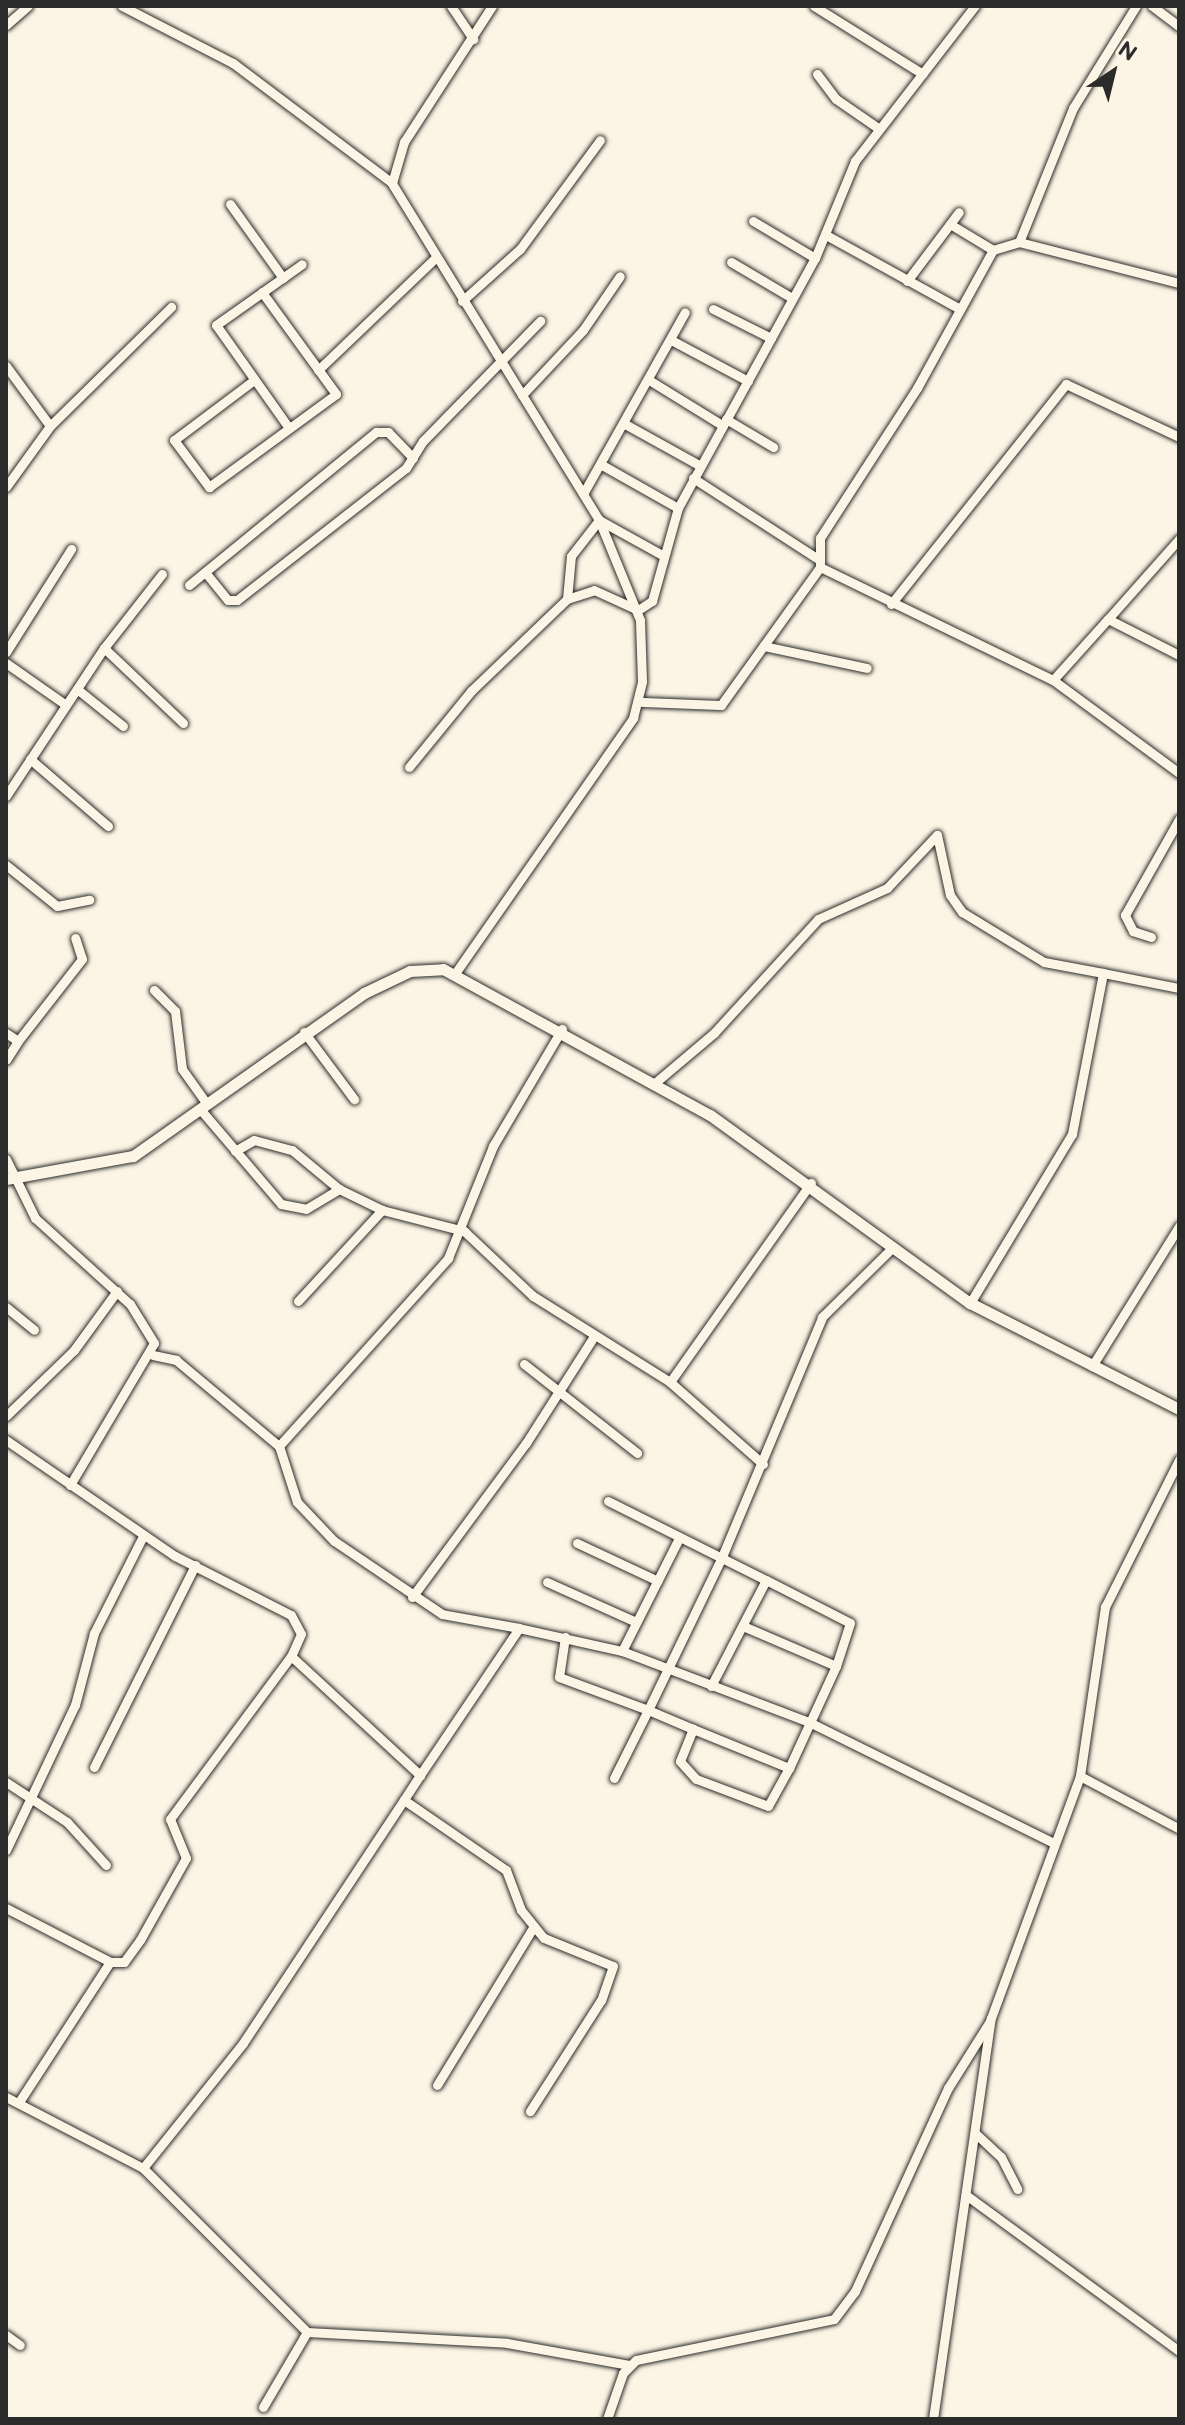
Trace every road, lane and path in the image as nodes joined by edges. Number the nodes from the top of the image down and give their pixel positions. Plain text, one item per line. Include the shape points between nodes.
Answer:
1 (28, 6) edge
2 (122, 6) edge
3 (451, 6) edge
4 (492, 6) edge
5 (814, 6) edge
6 (975, 6) edge
7 (1136, 6) edge
8 (1152, 6) edge
9 (6, 25) edge
10 (1179, 26) edge
11 (473, 39) junction
12 (817, 74) dead end
13 (923, 74) junction
14 (878, 128) junction
15 (600, 140) dead end
16 (392, 183) junction
17 (230, 204) dead end
18 (959, 212) dead end
19 (753, 221) dead end
20 (950, 224) junction
21 (826, 235) junction
22 (1019, 242) junction
23 (993, 250) junction
24 (815, 258) junction
25 (434, 259) junction
26 (731, 262) dead end
27 (302, 264) dead end
28 (620, 276) dead end
29 (283, 278) junction
30 (907, 281) junction
31 (1179, 283) edge
32 (262, 292) junction
33 (792, 298) junction
34 (462, 301) junction
35 (171, 307) dead end
36 (713, 309) dead end
37 (960, 309) junction
38 (685, 312) dead end
39 (540, 321) dead end
40 (771, 338) junction
41 (673, 341) junction
42 (499, 364) junction
43 (6, 366) edge
44 (318, 370) junction
45 (254, 380) junction
46 (649, 380) junction
47 (748, 381) junction
48 (522, 395) junction
49 (724, 422) junction
50 (625, 424) junction
51 (50, 426) junction
52 (289, 428) junction
53 (1179, 437) edge
54 (773, 447) dead end
55 (413, 458) junction
56 (602, 465) junction
57 (699, 465) junction
58 (693, 478) junction
59 (6, 487) edge
60 (584, 492) junction
61 (678, 508) junction
62 (599, 520) junction
63 (1179, 539) edge
64 (71, 549) dead end
65 (664, 556) junction
66 (819, 563) junction
67 (205, 572) junction
68 (162, 574) dead end
69 (189, 585) dead end
70 (567, 599) junction
71 (891, 604) junction
72 (638, 610) junction
73 (1108, 619) junction
74 (764, 646) junction
75 (104, 648) junction
76 (6, 652) edge
77 (1179, 655) edge
78 (6, 663) edge
79 (867, 668) dead end
80 (1053, 680) junction
81 (77, 689) junction
82 (642, 702) junction
83 (66, 705) junction
84 (183, 723) dead end
85 (123, 726) dead end
86 (30, 759) junction
87 (409, 767) dead end
88 (1179, 773) edge
89 (6, 796) edge
90 (1179, 819) edge
91 (108, 826) dead end
92 (6, 865) edge
93 (89, 900) dead end
94 (1151, 937) dead end
95 (75, 938) dead end
96 (456, 972) junction
97 (1103, 973) junction
98 (1179, 988) edge
99 (154, 990) dead end
100 (562, 1028) junction
101 (304, 1032) junction
102 (6, 1033) edge
103 (18, 1041) junction
104 (6, 1060) edge
105 (656, 1082) junction
106 (354, 1099) dead end
107 (204, 1106) junction
108 (235, 1151) junction
109 (6, 1159) edge
110 (12, 1178) edge
111 (811, 1183) junction
112 (339, 1189) junction
113 (382, 1210) junction
114 (1179, 1226) edge
115 (464, 1231) junction
116 (893, 1247) junction
117 (117, 1291) junction
118 (298, 1301) dead end
119 (970, 1303) junction
120 (6, 1307) edge
121 (34, 1330) dead end
122 (593, 1338) junction
123 (153, 1355) junction
124 (524, 1364) dead end
125 (1092, 1366) junction
126 (670, 1382) junction
127 (561, 1393) junction
128 (1179, 1409) edge
129 (6, 1416) edge
130 (6, 1440) edge
131 (279, 1446) junction
132 (637, 1453) dead end
133 (1179, 1460) edge
134 (763, 1464) junction
135 (70, 1485) junction
136 (608, 1501) dead end
137 (143, 1536) junction
138 (679, 1538) junction
139 (577, 1543) dead end
140 (721, 1559) junction
141 (195, 1565) junction
142 (766, 1580) junction
143 (658, 1581) junction
144 (547, 1582) dead end
145 (412, 1597) junction
146 (636, 1622) junction
147 (743, 1626) junction
148 (519, 1628) junction
149 (565, 1637) junction
150 (622, 1651) junction
151 (291, 1656) junction
152 (836, 1666) junction
153 (666, 1668) junction
154 (711, 1686) junction
155 (648, 1710) junction
156 (809, 1722) junction
157 (693, 1729) junction
158 (94, 1767) dead end
159 (789, 1768) junction
160 (420, 1775) junction
161 (1080, 1776) junction
162 (614, 1778) dead end
163 (6, 1782) edge
164 (31, 1796) junction
165 (404, 1800) junction
166 (1178, 1828) edge
167 (1054, 1843) junction
168 (6, 1850) edge
169 (106, 1865) dead end
170 (6, 1908) edge
171 (533, 1928) junction
172 (110, 1962) junction
173 (991, 2018) junction
174 (437, 2085) dead end
175 (6, 2097) edge
176 (19, 2102) junction
177 (530, 2111) dead end
178 (975, 2133) junction
179 (143, 2168) junction
180 (1017, 2189) dead end
181 (966, 2195) junction
182 (307, 2332) junction
183 (6, 2335) edge
184 (20, 2345) dead end
185 (1179, 2351) edge
186 (629, 2365) junction
187 (263, 2407) dead end
188 (607, 2419) edge
189 (933, 2419) edge

1 - 9 street
2 - 16 street via 233,63
3 - 11 street
4 - 11 street
5 - 13 street
6 - 13 street
7 - 22 street via 1093,67
8 - 10 street
11 - 16 street via 404,142
12 - 14 street via 836,99
13 - 14 street
14 - 21 street via 847,177
15 - 34 street via 520,249
16 - 25 street
17 - 29 street
18 - 20 street
19 - 24 street
20 - 23 street
20 - 30 street
21 - 24 street
21 - 30 street
22 - 23 street
22 - 31 street
23 - 37 street
24 - 33 street
25 - 34 street
25 - 44 street
26 - 33 street
27 - 29 street
28 - 48 street via 583,330
29 - 32 street
30 - 37 street
32 - 44 street
32 - 45 street via 216,325
33 - 40 street
34 - 42 street
35 - 51 street
36 - 40 street
37 - 66 street via 820,538
38 - 41 street
39 - 42 street
40 - 47 street
41 - 46 street
41 - 47 street
42 - 48 street
42 - 55 street
43 - 51 street
44 - 52 street via 336,394
45 - 52 street
45 - 52 street via 174,440 209,487
46 - 49 street
46 - 50 street
47 - 49 street
48 - 60 street
49 - 54 street
49 - 57 street
50 - 56 street
50 - 57 street
51 - 59 street
53 - 71 street via 1066,384
55 - 67 street via 388,432 376,432
55 - 67 street via 234,602
56 - 60 street
56 - 61 street
57 - 58 street
58 - 61 street
58 - 66 street
60 - 62 street
61 - 65 street
62 - 65 street
62 - 70 street via 571,556
62 - 72 street
63 - 73 street
64 - 76 street
65 - 72 street via 652,601
66 - 71 street
66 - 74 street
67 - 69 street
68 - 75 street
70 - 72 street via 594,590
70 - 87 street via 471,691
71 - 80 street
72 - 82 street
73 - 77 street
73 - 80 street
74 - 79 street
74 - 82 street via 716,709
75 - 81 street
75 - 84 street
78 - 83 street
80 - 88 street
81 - 83 street
81 - 85 street
82 - 96 street
83 - 86 street
86 - 89 street
86 - 91 street
90 - 94 street via 1125,915 1133,931
92 - 93 street via 57,906
95 - 103 street via 82,959
96 - 100 street
96 - 101 street via 425,967 400,974
97 - 98 street
97 - 105 street via 1044,962 962,912 950,895 937,835 887,888 818,919 714,1033
97 - 119 street via 1072,1134
99 - 107 street via 175,1011 182,1069
100 - 105 street
100 - 115 street via 493,1146
101 - 106 street
101 - 107 street
102 - 103 street
103 - 104 street
105 - 111 street
107 - 108 street
107 - 110 street via 151,1146 109,1165
108 - 112 street via 254,1140 292,1150
108 - 112 street via 271,1197 294,1209 314,1207
109 - 110 street
110 - 117 street via 35,1218
111 - 116 street
111 - 126 street
112 - 113 street
113 - 115 street
113 - 118 street
114 - 125 street
115 - 122 street via 533,1296
115 - 131 street
116 - 119 street
116 - 134 street via 822,1317
117 - 123 street via 148,1329
117 - 129 street via 74,1350
119 - 125 street
120 - 121 street
122 - 126 street
122 - 127 street
123 - 131 street via 176,1360
123 - 135 street
124 - 127 street
125 - 128 street
126 - 134 street
127 - 132 street
127 - 145 street
130 - 135 street
131 - 145 street via 309,1519
133 - 161 street via 1105,1607
134 - 140 street
135 - 137 street
136 - 138 street
137 - 141 street
137 - 164 street via 94,1633 75,1705
138 - 140 street
138 - 143 street
139 - 143 street
140 - 142 street
140 - 153 street
141 - 151 street via 297,1620 301,1634
141 - 158 street
142 - 147 street
142 - 152 street via 850,1623
143 - 146 street
144 - 146 street
145 - 148 street via 462,1621
146 - 150 street
147 - 152 street
147 - 154 street
148 - 149 street
148 - 160 street
149 - 150 street
149 - 155 street via 559,1677
150 - 153 street
151 - 160 street
151 - 172 street via 170,1819 186,1858 129,1957
152 - 156 street
153 - 154 street
153 - 155 street
154 - 156 street
155 - 157 street
155 - 162 street
156 - 159 street
156 - 167 street
157 - 159 street
157 - 159 street via 683,1770 747,1800 768,1806
160 - 165 street
161 - 166 street
161 - 167 street
163 - 164 street
164 - 168 street
164 - 169 street
165 - 171 street via 506,1870
165 - 179 street via 243,2043
167 - 173 street
170 - 172 street
171 - 174 street
171 - 177 street via 564,1948 599,1955 614,1970
172 - 176 street
173 - 178 street
173 - 186 street via 948,2088 855,2291 834,2319
175 - 176 street
176 - 179 street
178 - 180 street via 1001,2157
178 - 181 street
179 - 182 street
181 - 185 street
181 - 189 street
182 - 186 street via 507,2343
182 - 187 street
183 - 184 street
186 - 188 street

